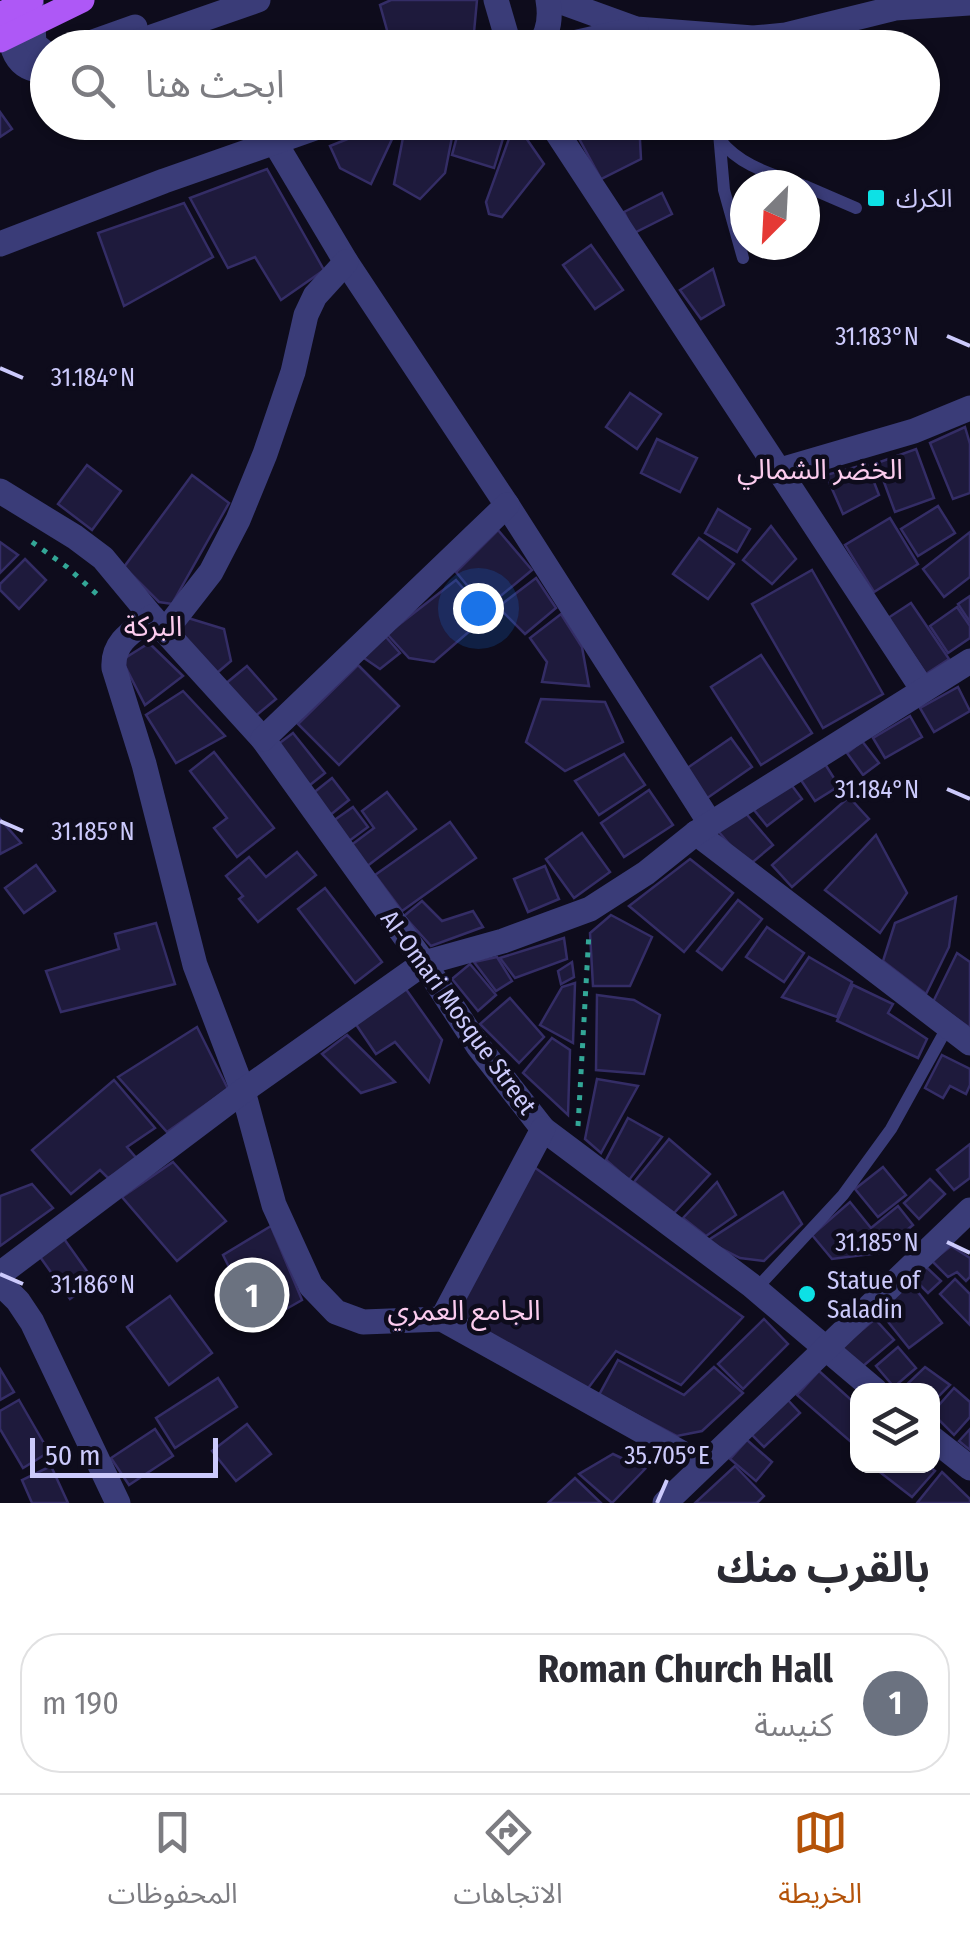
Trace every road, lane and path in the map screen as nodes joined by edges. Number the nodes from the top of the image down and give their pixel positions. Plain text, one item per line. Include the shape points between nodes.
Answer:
1 (82, 0) edge
2 (210, 0) edge
3 (258, 0) edge
4 (496, 0) edge
5 (548, 0) edge
6 (556, 0) edge
7 (970, 4) edge
8 (16, 18) edge
9 (636, 29) junction
10 (126, 30) edge
11 (172, 30) edge
12 (505, 30) edge
13 (546, 30) edge
14 (632, 30) edge
15 (642, 30) edge
16 (806, 30) edge
17 (30, 69) edge
18 (277, 140) edge
19 (562, 140) edge
20 (718, 140) edge
21 (720, 140) edge
22 (274, 141) junction
23 (763, 170) edge
24 (820, 193) edge
25 (856, 208) dead end
26 (730, 211) edge
27 (0, 244) edge
28 (346, 262) junction
29 (970, 408) edge
30 (777, 471) junction
31 (0, 491) edge
32 (507, 506) junction
33 (27, 539) dead end
34 (151, 626) junction
35 (970, 662) edge
36 (924, 690) junction
37 (263, 739) junction
38 (703, 828) junction
39 (590, 909) junction
40 (424, 964) junction
41 (948, 1026) junction
42 (970, 1043) edge
43 (243, 1092) junction
44 (544, 1129) junction
45 (576, 1156) junction
46 (968, 1215) edge
47 (0, 1274) edge
48 (0, 1283) edge
49 (756, 1289) junction
50 (442, 1318) junction
51 (824, 1348) junction
52 (866, 1383) edge
53 (940, 1444) edge
54 (703, 1465) junction
55 (970, 1468) edge
56 (668, 1502) edge
57 (118, 1503) edge

1 - 8 main road
2 - 10 street
3 - 11 street
4 - 12 street
5 - 13 street
6 - 9 street
7 - 16 street via 895,8
8 - 17 street via 10,48
9 - 14 street
9 - 15 street
18 - 22 street
19 - 30 street
20 - 26 lane
21 - 23 lane
22 - 27 street
22 - 28 street
24 - 25 lane
28 - 32 street
28 - 34 street via 314,296 282,405 211,572
29 - 30 street
30 - 36 street
31 - 34 street, AI-Omari Mosque Street via 103,558
32 - 37 street
32 - 38 street
33 - 34 path
34 - 37 street, AI-Omari Mosque Street
34 - 43 street via 117,648 114,668 194,965
35 - 36 street
36 - 38 street
37 - 40 street, AI-Omari Mosque Street
38 - 39 street
38 - 41 street
39 - 40 street
39 - 45 path
40 - 43 street
40 - 44 street, AI-Omari Mosque Street
41 - 42 street
41 - 49 lane via 891,1130
43 - 47 street
43 - 50 street via 274,1205 324,1303 362,1322
44 - 45 street, AI-Omari Mosque Street
44 - 50 street
45 - 49 street, AI-Omari Mosque Street
46 - 51 street
48 - 57 street via 32,1322
49 - 51 street, AI-Omari Mosque Street
50 - 54 street
51 - 52 street, AI-Omari Mosque Street
51 - 54 street
53 - 55 street
54 - 56 street

